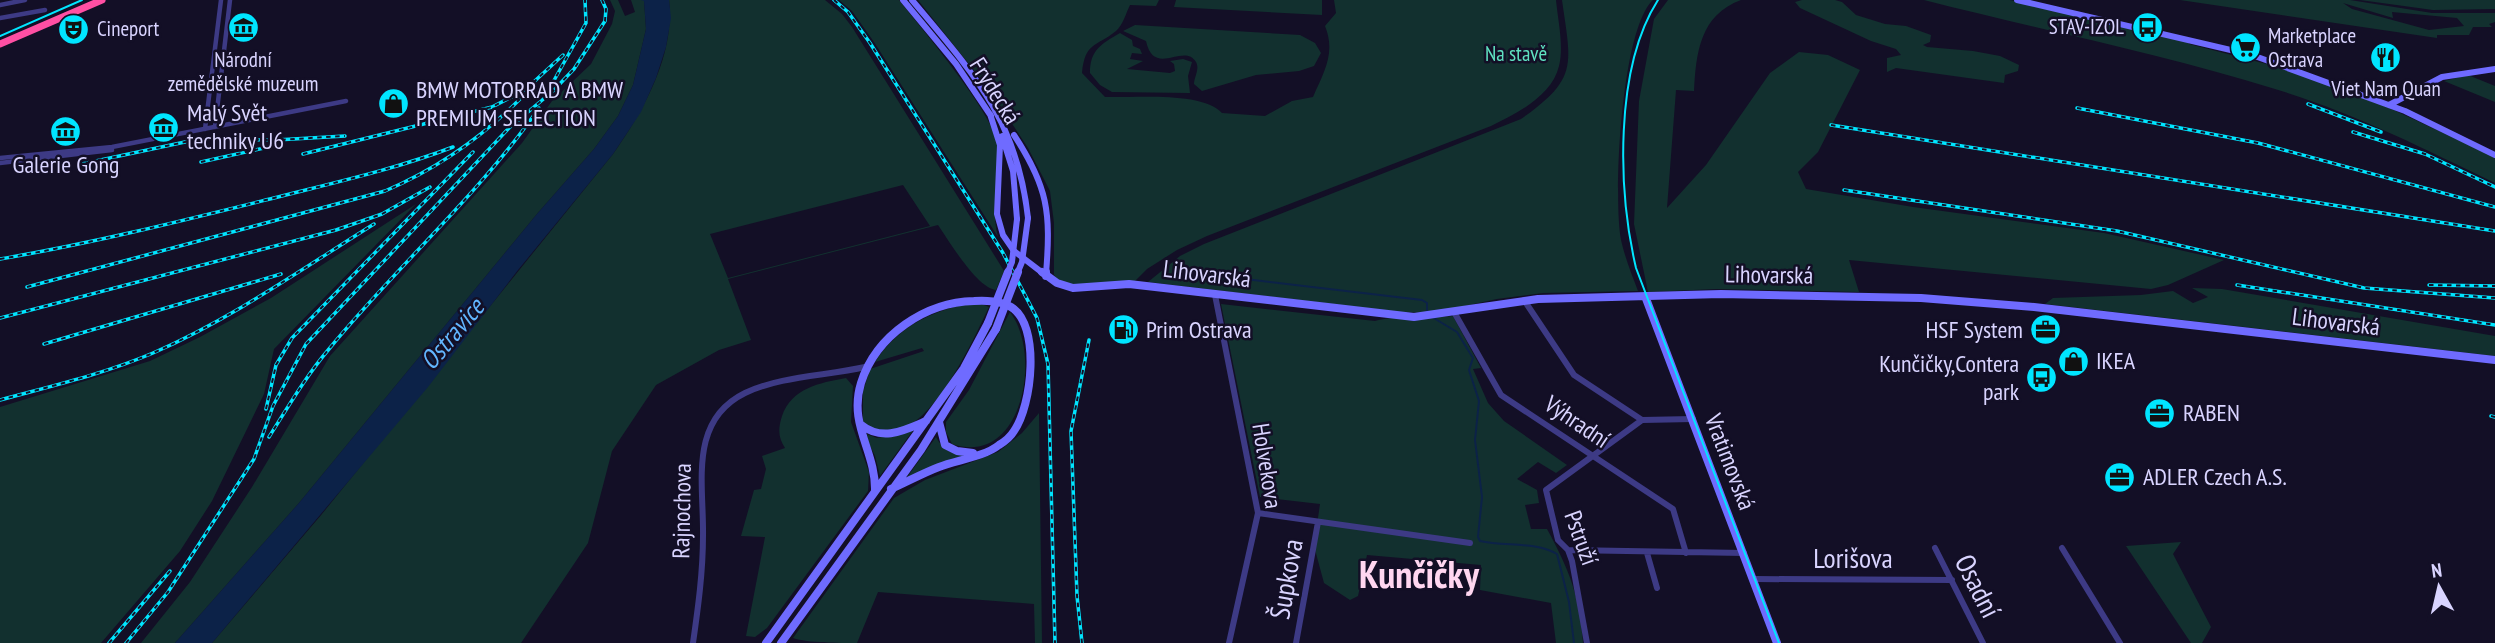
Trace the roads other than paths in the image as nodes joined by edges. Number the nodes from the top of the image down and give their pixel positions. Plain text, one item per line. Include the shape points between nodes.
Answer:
1 (25, 0) edge
2 (93, 0) edge
3 (102, 0) edge
4 (221, 0) edge
5 (230, 0) edge
6 (903, 0) edge
7 (912, 0) edge
8 (2017, 0) edge
9 (0, 5) edge
10 (45, 10) dead end
11 (228, 11) junction
12 (219, 12) junction
13 (0, 18) edge
14 (0, 42) edge
15 (225, 46) junction
16 (214, 48) junction
17 (2495, 69) edge
18 (220, 84) junction
19 (210, 86) junction
20 (346, 101) dead end
21 (2389, 105) junction
22 (998, 111) junction
23 (990, 114) junction
24 (215, 127) junction
25 (205, 129) junction
26 (2495, 155) edge
27 (0, 160) edge
28 (1046, 276) junction
29 (1215, 295) junction
30 (1645, 296) junction
31 (1524, 300) junction
32 (1454, 312) junction
33 (2495, 360) edge
34 (865, 367) junction
35 (1693, 419) junction
36 (1642, 420) junction
37 (857, 421) junction
38 (926, 421) junction
39 (939, 422) junction
40 (981, 453) junction
41 (1593, 455) junction
42 (891, 489) junction
43 (875, 491) junction
44 (1258, 513) junction
45 (1318, 522) junction
46 (1470, 543) dead end
47 (1935, 548) dead end
48 (2062, 548) dead end
49 (1568, 550) junction
50 (1647, 553) junction
51 (1686, 553) junction
52 (1745, 553) junction
53 (1755, 579) junction
54 (1952, 580) junction
55 (1657, 588) dead end
56 (693, 643) edge
57 (766, 643) edge
58 (781, 643) edge
59 (1229, 643) edge
60 (1296, 643) edge
61 (1587, 643) edge
62 (1777, 643) edge
63 (1983, 643) edge
64 (2120, 643) edge

1 - 9 street
2 - 14 highway
3 - 14 highway
4 - 12 street
5 - 11 street
6 - 23 main road, Frýdecká
7 - 22 main road, Frýdecká
8 - 21 main road via 2229,48
10 - 13 street
11 - 12 street
11 - 15 street
12 - 16 street
15 - 16 street
15 - 18 street
16 - 19 street
17 - 21 main road via 2442,77
18 - 19 street
18 - 24 street
19 - 25 street
20 - 24 street
21 - 26 main road
22 - 28 main road via 1045,189 1050,226
22 - 39 main road, Frýdecká, bridge via 1026,183 1028,218 1021,262 996,329
23 - 28 main road, Lihovarská via 1000,145 997,218 1014,251
23 - 38 main road, Frýdecká, bridge via 1008,152 1017,198 1012,262 964,368
24 - 25 street
25 - 27 street via 102,152
28 - 29 main road, Lihovarská via 1075,289 1129,284
29 - 32 main road, Lihovarská via 1388,316
29 - 44 street, Holvekova
30 - 31 main road, Lihovarská
30 - 33 main road, Lihovarská via 1780,294 1963,300
30 - 35 main road, Vratimovská
31 - 32 main road, Lihovarská
31 - 36 street via 1574,375
32 - 41 street, Výhradní via 1501,394
34 - 37 main road
34 - 40 main road via 890,334 930,312 979,301 1013,308 1031,346 1029,394 1013,433 999,447
34 - 56 street, Rajnochova via 749,391 715,416 699,470 703,535
35 - 36 street
35 - 52 main road, Vratimovská
36 - 41 street, Pstruží
37 - 38 main road via 869,432 884,435
37 - 43 main road via 874,464
38 - 43 main road, Frýdecká
39 - 40 main road via 941,439 948,448
39 - 42 main road, Frýdecká
40 - 42 main road via 936,467
41 - 49 street, Pstruží via 1546,490 1558,540
41 - 51 street, Výhradní via 1673,509
42 - 58 main road
43 - 57 main road
44 - 45 street
44 - 59 street, Holvekova
45 - 46 street
45 - 60 street, Šupkova
47 - 54 street, Osadní
48 - 64 street
49 - 50 street
49 - 61 street, Pstruží
50 - 51 street
50 - 55 street
51 - 52 street
52 - 53 main road, Vratimovská
53 - 54 street, Lorišova
53 - 62 main road, Vratimovská
54 - 63 street, Osadní

